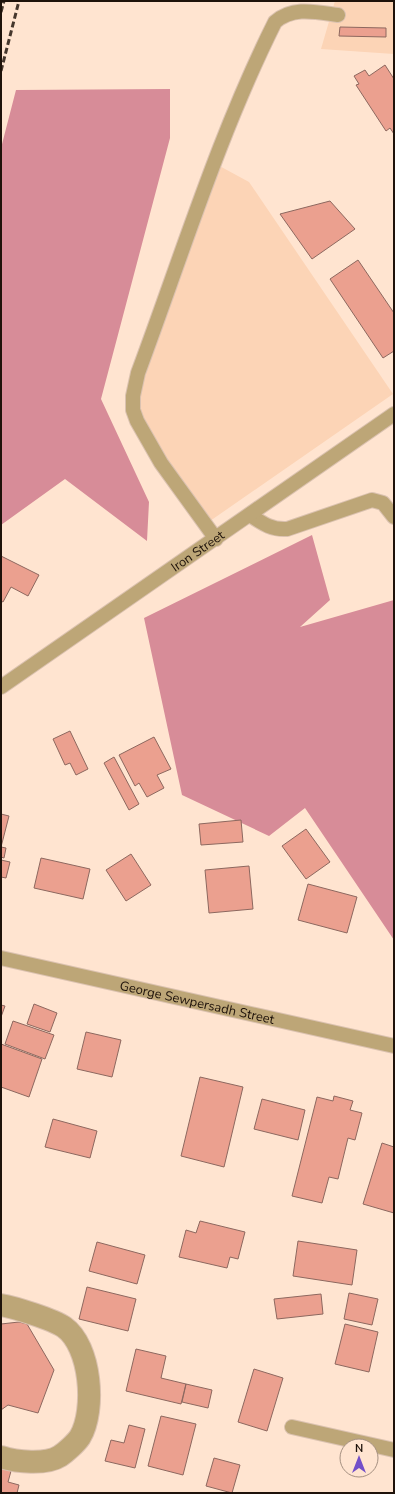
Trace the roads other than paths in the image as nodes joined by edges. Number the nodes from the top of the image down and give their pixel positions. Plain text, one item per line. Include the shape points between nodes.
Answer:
1 (338, 15) dead end
2 (394, 414) edge
3 (250, 515) junction
4 (394, 517) edge
5 (216, 538) junction
6 (1, 687) edge
7 (1, 958) edge
8 (394, 1046) edge
9 (1, 1305) edge
10 (292, 1427) dead end
11 (394, 1450) edge
12 (1, 1457) edge

1 - 5 lane via 295,12 284,14 275,22 230,121 191,221 138,373 134,396 137,421 161,463
2 - 3 lane, Iron Street
3 - 4 lane via 273,529 287,529 372,500 383,503
3 - 5 lane, Iron Street
5 - 6 lane, Iron Street
7 - 8 lane, George Sewpersadh Street
9 - 12 street via 14,1307 63,1326 78,1341 87,1365 89,1388 86,1417 80,1437 60,1456 39,1462
10 - 11 lane

